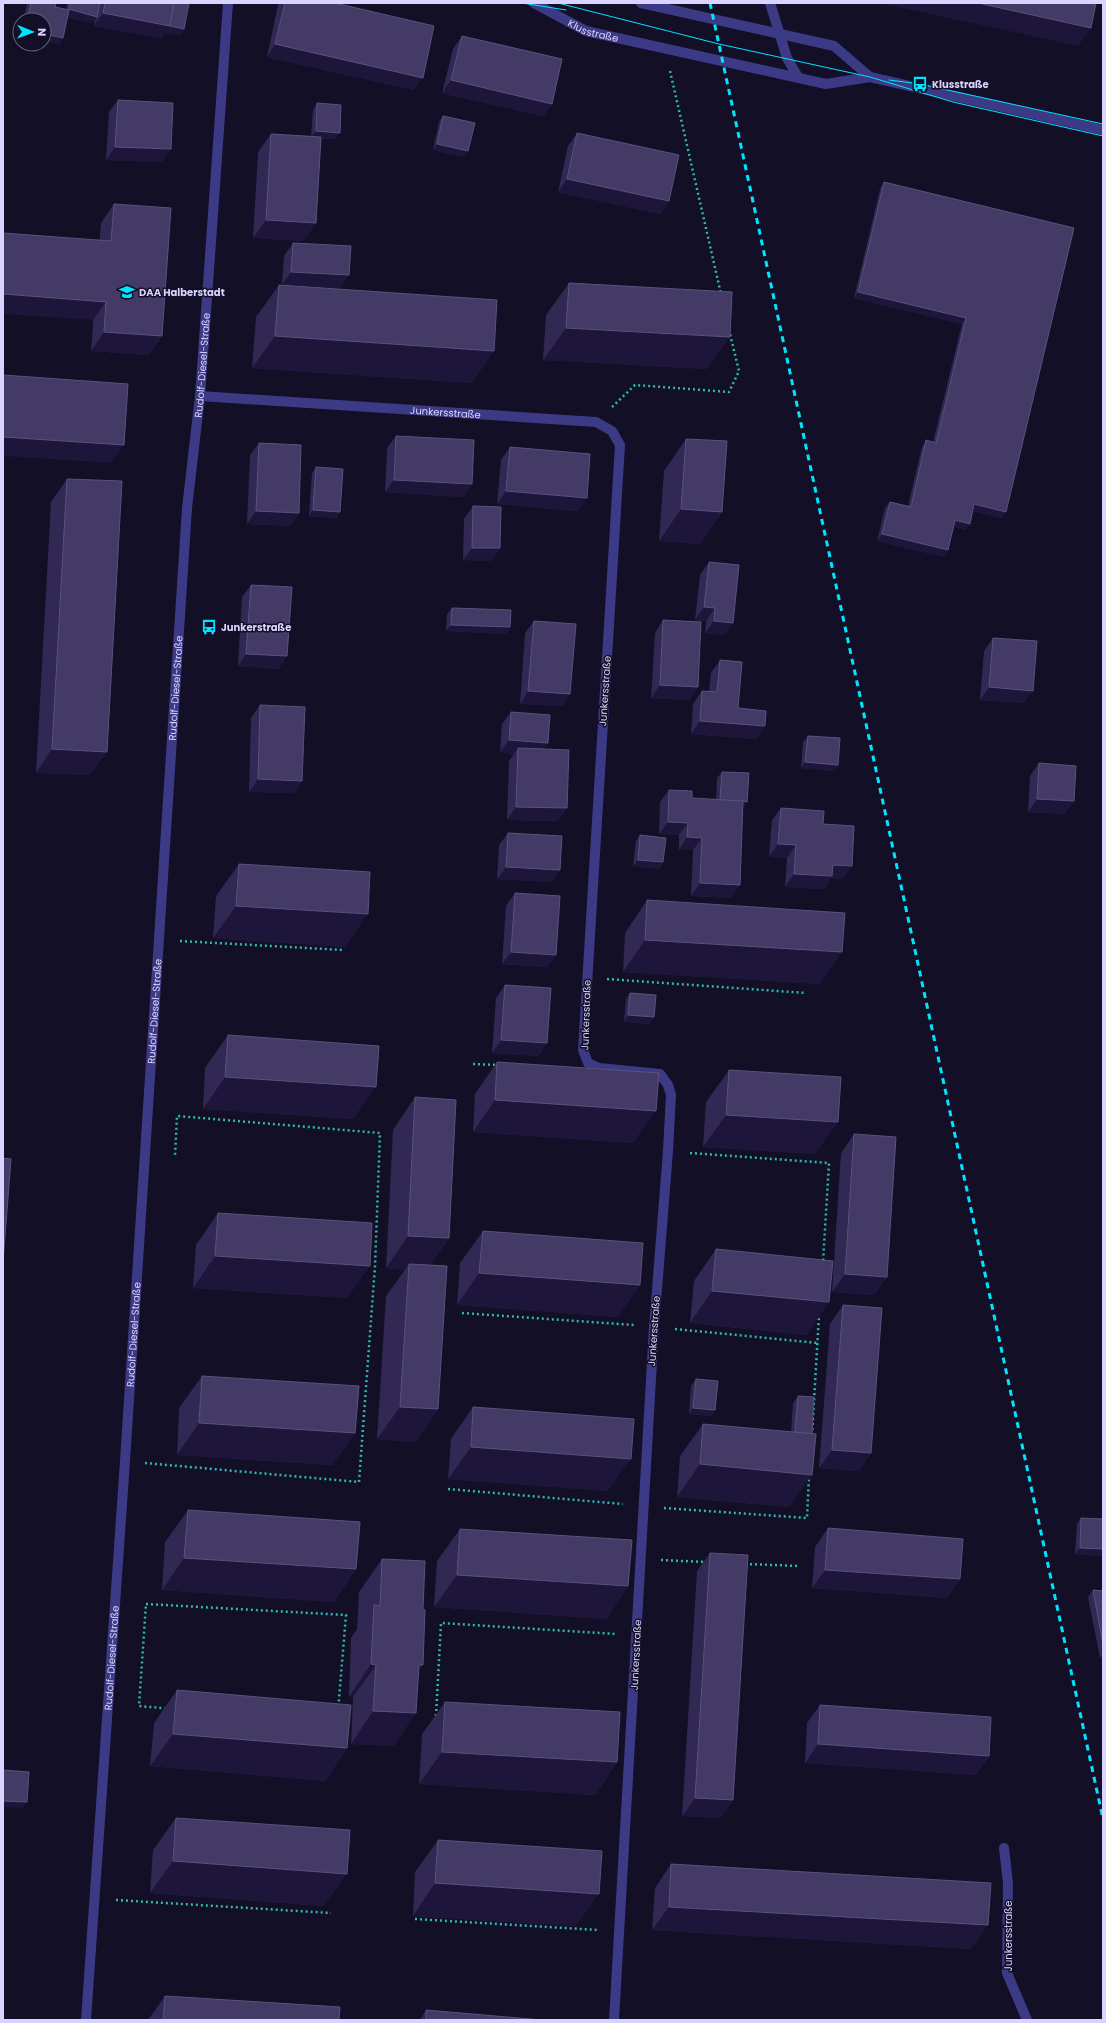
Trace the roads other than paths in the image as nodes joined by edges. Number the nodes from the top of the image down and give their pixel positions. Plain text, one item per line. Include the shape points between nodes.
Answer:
1 (228, 3) edge
2 (534, 3) edge
3 (640, 3) edge
4 (770, 3) edge
5 (778, 32) junction
6 (798, 77) junction
7 (870, 77) junction
8 (1103, 130) edge
9 (200, 396) junction
10 (1004, 1848) dead end
11 (86, 2020) edge
12 (614, 2020) edge
13 (1027, 2020) edge

1 - 9 street, Rudolf-Diesel-Straße
2 - 6 street, Klusstraße via 586,31
3 - 5 street, Klusstraße
4 - 5 street
5 - 6 street via 787,58
5 - 7 street, Klusstraße via 834,46
6 - 7 street, Klusstraße via 826,84
7 - 8 street, Klusstraße
9 - 11 street, Rudolf-Diesel-Straße via 187,508
9 - 12 street, Junkersstraße via 596,422 612,431 620,445 583,1050 588,1063 599,1068 660,1074 671,1095 654,1326
10 - 13 street, Junkersstraße via 1008,1884 1007,1973

